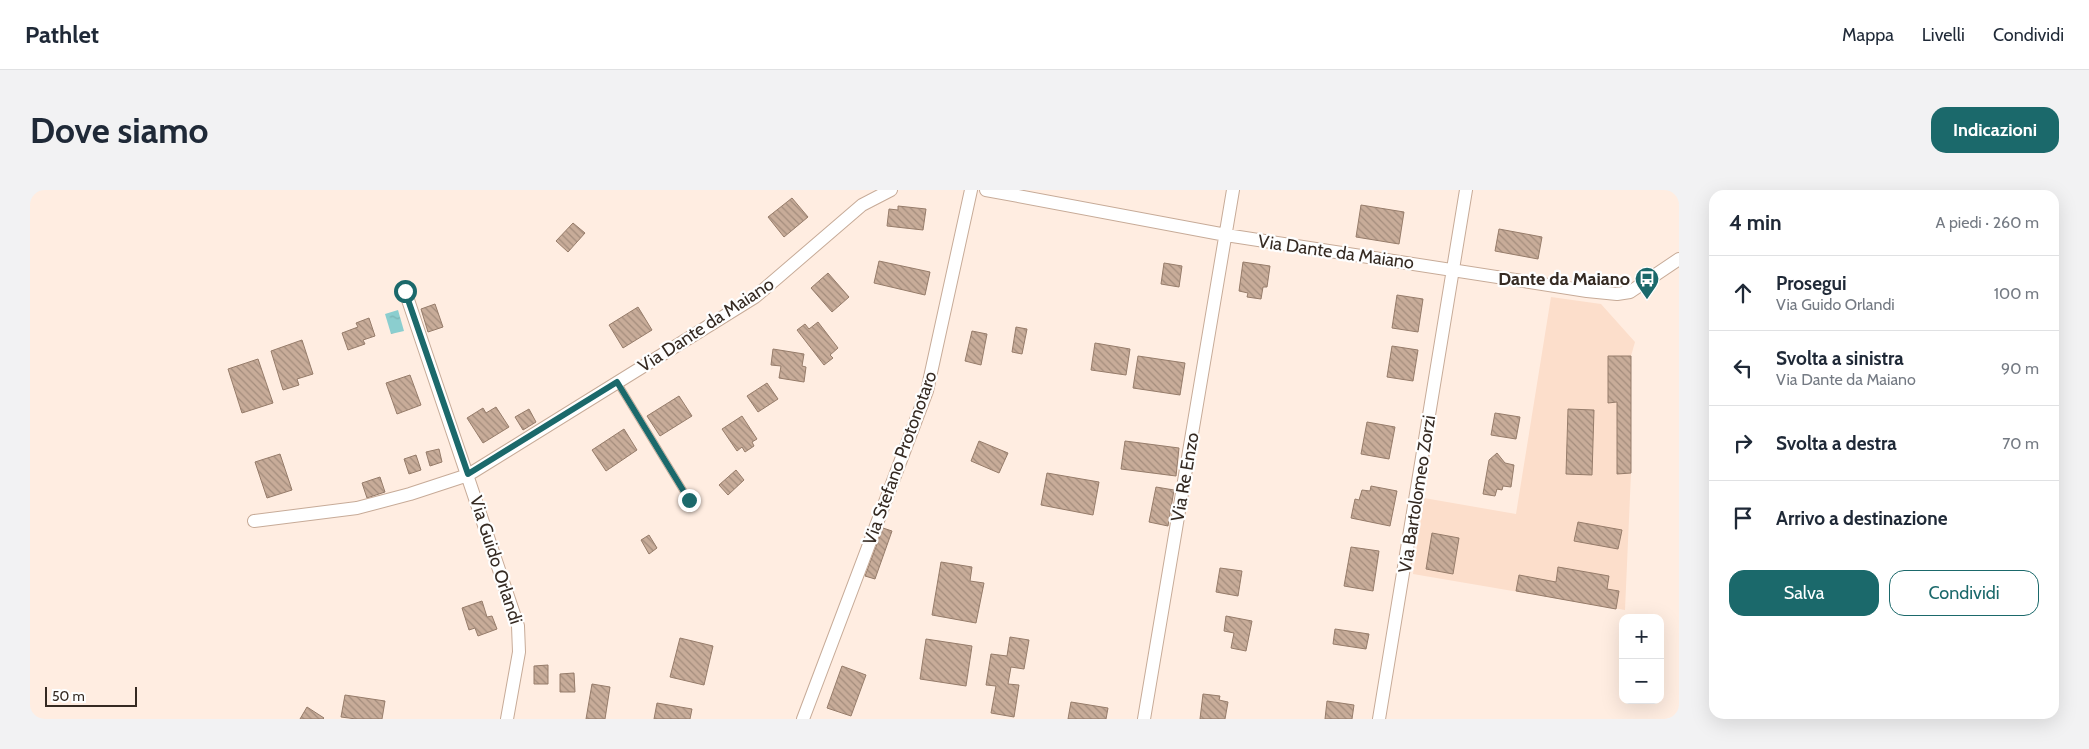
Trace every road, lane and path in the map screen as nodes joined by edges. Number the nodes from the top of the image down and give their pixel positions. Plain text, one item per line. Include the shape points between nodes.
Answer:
1 (892, 190) edge
2 (971, 190) edge
3 (986, 190) edge
4 (1233, 190) edge
5 (1466, 190) edge
6 (1226, 235) junction
7 (1679, 259) edge
8 (1453, 269) junction
9 (405, 291) dead end
10 (617, 382) junction
11 (468, 474) junction
12 (689, 500) dead end
13 (254, 521) dead end
14 (508, 719) edge
15 (803, 719) edge
16 (1144, 719) edge
17 (1379, 719) edge

1 - 10 street, Via Dante da Maiano via 862,205 755,297
2 - 15 street, Via Stefano Protonotaro via 924,399
3 - 6 street, Via Dante da Maiano
4 - 6 street, Via Re Enzo
5 - 8 street, Via Bartolomeo Zorzi
6 - 8 street, Via Dante da Maiano
6 - 16 street, Via Re Enzo
7 - 8 street, Via Dante da Maiano via 1638,288 1621,294
8 - 17 street, Via Bartolomeo Zorzi
9 - 11 street, Via Guido Orlandi
10 - 11 street, Via Dante da Maiano
10 - 12 lane
11 - 13 street, Via Dante da Maiano via 357,508
11 - 14 street, Via Guido Orlandi via 518,626 519,652

